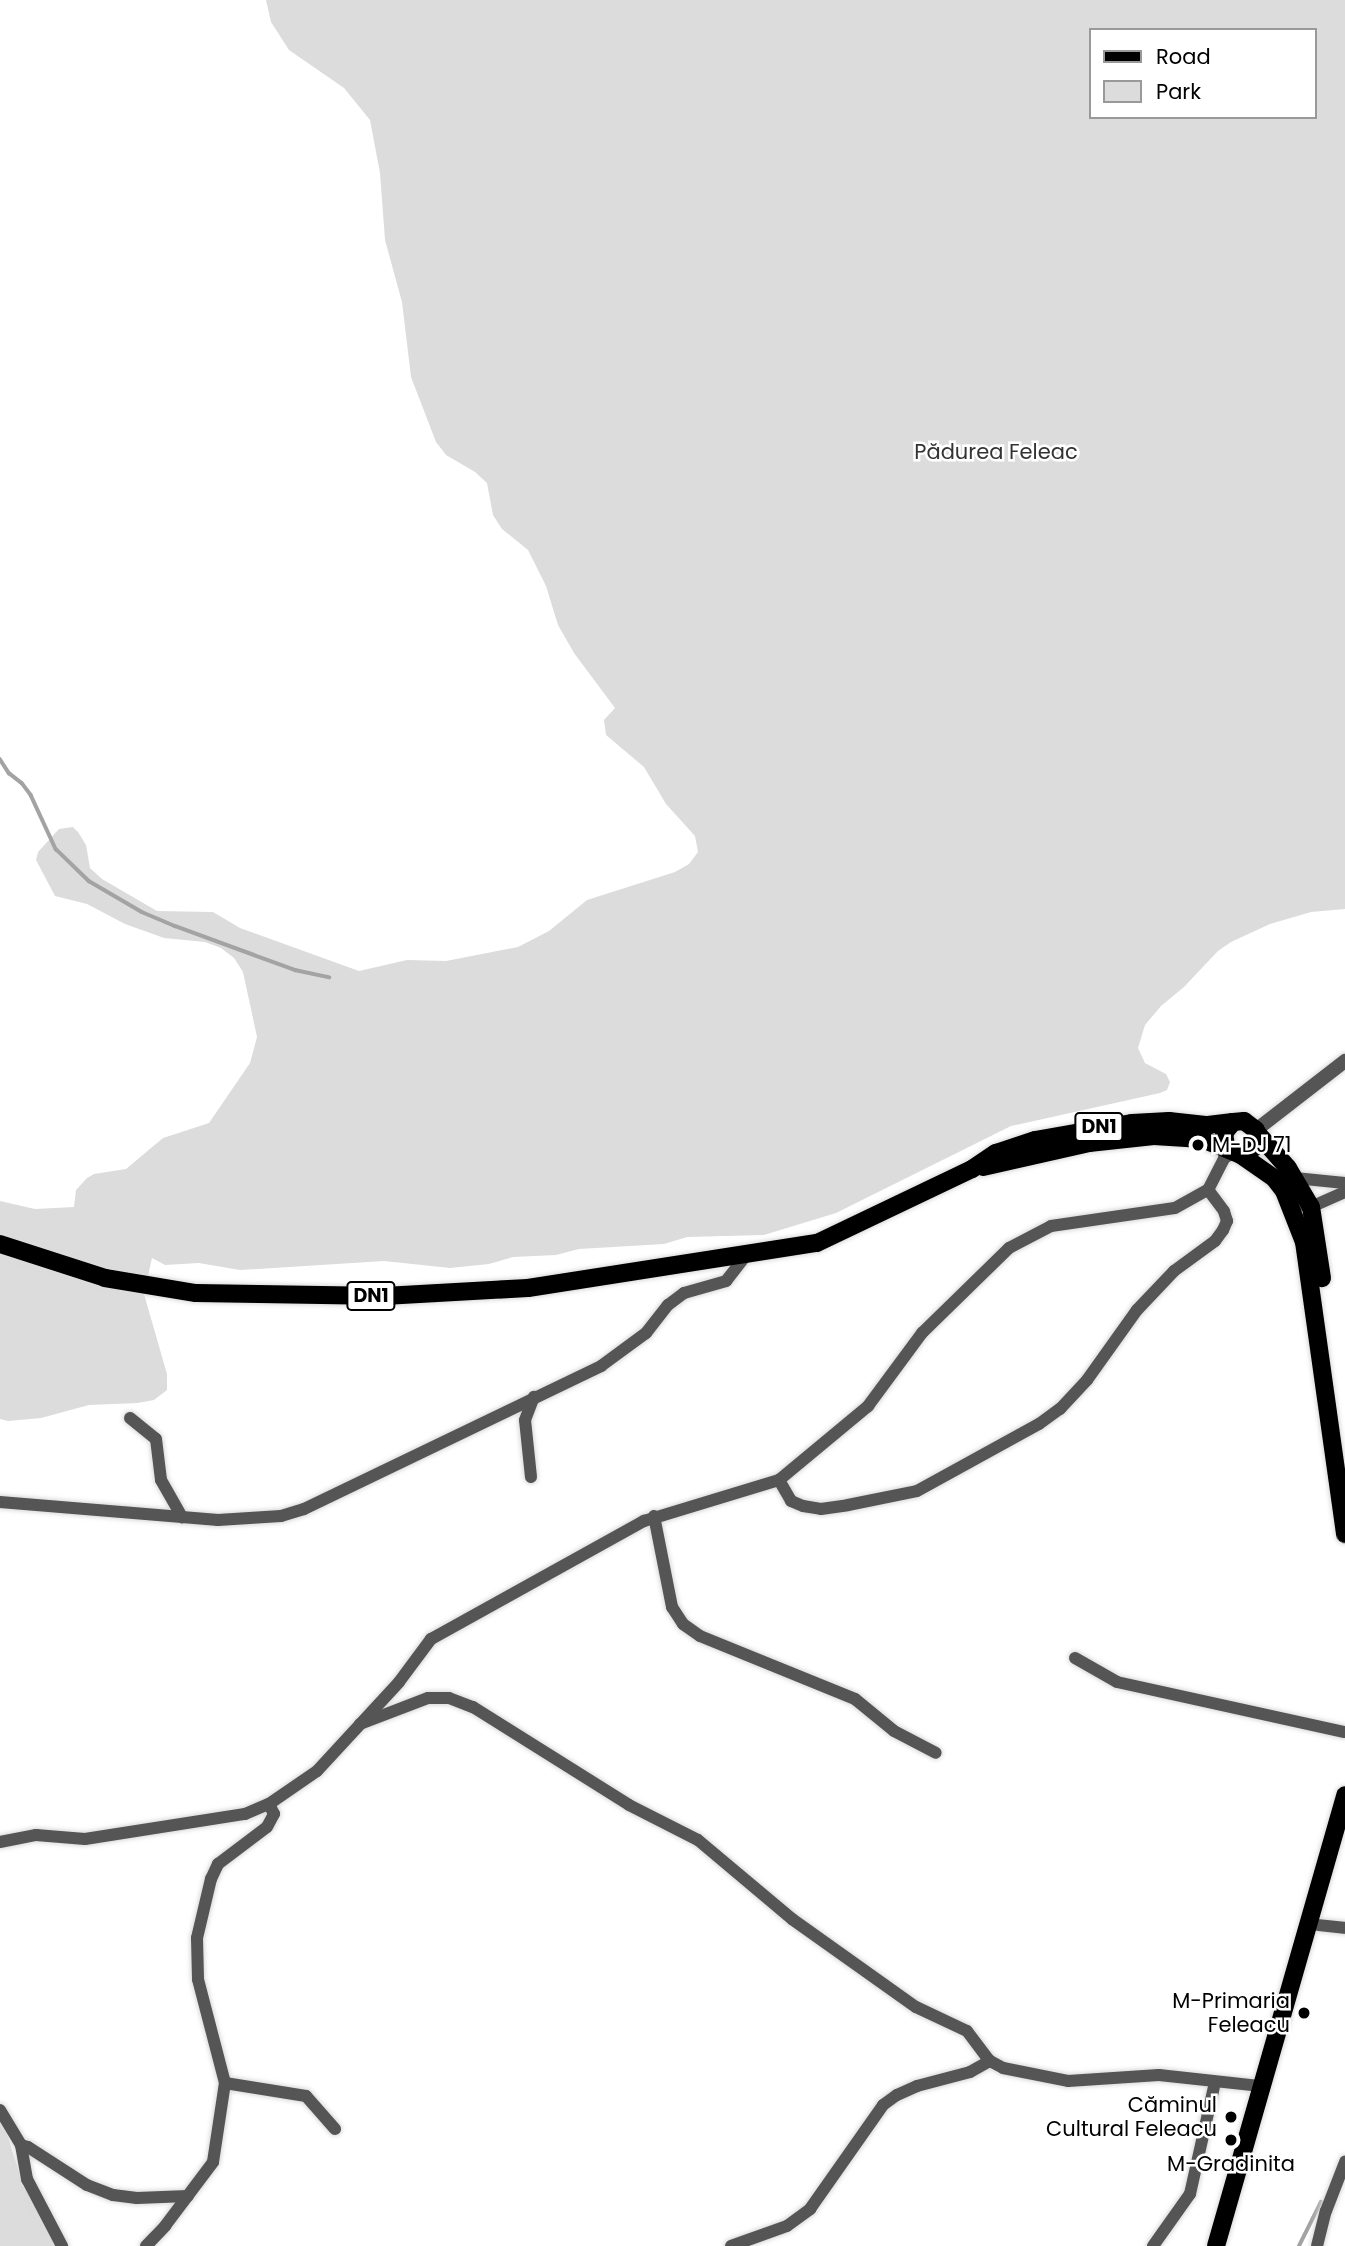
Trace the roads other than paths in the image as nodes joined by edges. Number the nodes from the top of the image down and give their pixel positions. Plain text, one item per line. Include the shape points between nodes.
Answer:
1 (1345, 1061) edge
2 (1233, 1122) junction
3 (1257, 1132) junction
4 (1234, 1151) junction
5 (972, 1169) junction
6 (1296, 1178) junction
7 (1345, 1183) edge
8 (1208, 1190) junction
9 (1345, 1192) edge
10 (1291, 1202) junction
11 (1311, 1208) junction
12 (0, 1244) edge
13 (745, 1257) junction
14 (535, 1397) junction
15 (130, 1418) dead end
16 (1345, 1455) edge
17 (531, 1477) dead end
18 (779, 1480) junction
19 (0, 1502) edge
20 (654, 1516) junction
21 (182, 1517) junction
22 (1345, 1534) edge
23 (1075, 1658) dead end
24 (356, 1725) junction
25 (1345, 1732) edge
26 (936, 1753) dead end
27 (1345, 1795) edge
28 (269, 1804) junction
29 (1345, 1830) edge
30 (0, 1842) edge
31 (1318, 1925) junction
32 (1345, 1928) edge
33 (990, 2061) junction
34 (1215, 2082) junction
35 (225, 2084) junction
36 (1261, 2086) junction
37 (0, 2110) edge
38 (335, 2129) dead end
39 (21, 2145) junction
40 (1345, 2162) edge
41 (188, 2196) junction
42 (62, 2246) edge
43 (146, 2246) edge
44 (731, 2246) edge
45 (1153, 2246) edge
46 (1216, 2246) edge
47 (1226, 2246) edge
48 (1317, 2246) edge

1 - 3 street
2 - 3 main road, DN1 via 1244,1121
2 - 4 main road via 1224,1133
2 - 5 main road, DN1 via 1151,1121 1096,1128 1014,1146
3 - 4 main road via 1255,1147
3 - 6 main road
4 - 5 main road, DN1 via 1189,1137 1135,1137
4 - 8 street via 1224,1158
4 - 10 main road, DN1 via 1274,1178
5 - 13 main road, DN1 via 842,1234
6 - 7 street
6 - 11 main road
8 - 18 street via 1175,1208 1051,1226 1009,1248 922,1333 868,1406
8 - 18 street via 1224,1211 1227,1221 1223,1230 1137,1310 1087,1380 1039,1424 916,1490 871,1500 821,1509 803,1506 791,1501
9 - 11 street
10 - 11 street
10 - 22 main road, DN1 via 1308,1261
11 - 16 main road
12 - 13 main road, DN1 via 64,1267 151,1288 277,1297 528,1288
13 - 14 street via 726,1281 684,1293 668,1305 646,1333 601,1366
14 - 17 street via 525,1420
14 - 21 street via 304,1509 251,1519
15 - 21 street via 156,1438 160,1480
18 - 20 street
19 - 21 street
20 - 24 street via 431,1639
20 - 26 street via 672,1607 683,1624 699,1636 855,1699 894,1731
23 - 25 street via 1117,1682
24 - 28 street via 317,1771
24 - 33 street via 428,1698 449,1698 473,1707 629,1805 698,1840 792,1919 916,2007 967,2031
27 - 36 main road
28 - 30 street via 245,1814 85,1839 36,1835
28 - 35 street via 274,1814 267,1827 218,1864 197,1938 198,1979
29 - 31 main road
31 - 32 street
31 - 47 main road
33 - 34 street via 1003,2068 1068,2081 1159,2076
33 - 44 street via 970,2072 917,2086 883,2105 810,2209 787,2226
34 - 36 street
34 - 45 street via 1190,2194
35 - 38 street via 306,2096
35 - 41 street via 213,2162
36 - 46 main road
37 - 39 street
39 - 41 street via 113,2195
39 - 42 street via 27,2179
40 - 48 street
41 - 43 street

